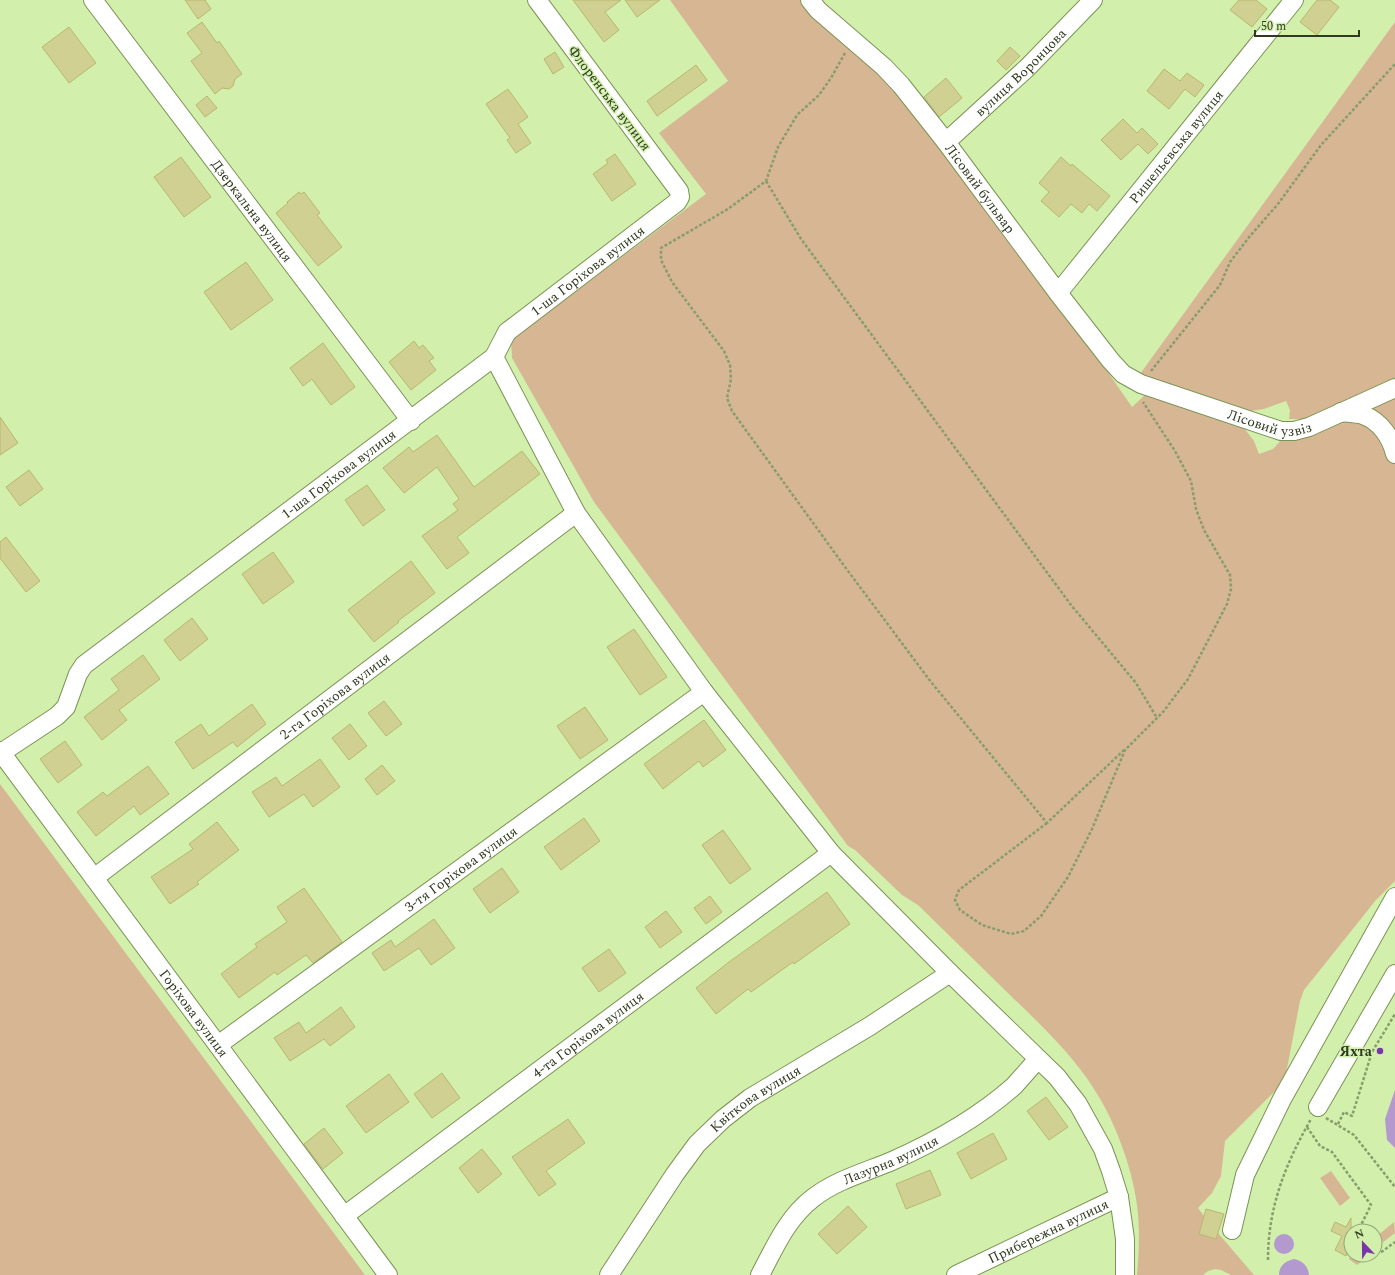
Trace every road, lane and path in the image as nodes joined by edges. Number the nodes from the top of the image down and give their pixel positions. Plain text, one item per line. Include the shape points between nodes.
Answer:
1 (93, 0) edge
2 (537, 0) edge
3 (1093, 0) edge
4 (1294, 0) edge
5 (819, 3) edge
6 (852, 40) junction
7 (1395, 64) edge
8 (946, 142) junction
9 (766, 181) junction
10 (680, 197) joint
11 (1058, 293) junction
12 (494, 357) junction
13 (1141, 384) junction
14 (1395, 388) edge
15 (1340, 412) junction
16 (411, 421) junction
17 (1395, 454) edge
18 (576, 513) junction
19 (704, 692) junction
20 (1157, 718) junction
21 (1125, 750) junction
22 (1, 752) edge
23 (1047, 823) junction
24 (831, 853) junction
25 (94, 878) junction
26 (1395, 897) edge
27 (950, 973) junction
28 (1395, 974) edge
29 (1395, 1014) edge
30 (218, 1046) junction
31 (1038, 1059) junction
32 (1321, 1112) junction
33 (1338, 1124) junction
34 (1307, 1127) junction
35 (1395, 1187) edge
36 (1119, 1197) junction
37 (344, 1216) junction
38 (1362, 1223) edge
39 (1232, 1230) dead end
40 (1395, 1242) edge
41 (1383, 1251) edge
42 (1268, 1260) dead end
43 (388, 1275) edge
44 (609, 1275) edge
45 (760, 1275) edge
46 (956, 1275) edge
47 (1124, 1275) edge

1 - 16 street, Дзеркальна вулиця
2 - 10 street, Флоренська вулиця via 679,190
3 - 8 street, вулиця Воронцова via 1028,67
4 - 11 street, Ришельєвська вулиця
5 - 6 street, Лісовий бульвар
6 - 8 street, Лісовий бульвар via 901,84
6 - 9 path via 820,95 796,115 778,147
7 - 13 path via 1322,145 1230,262 1220,285
8 - 11 street, Лісовий бульвар
9 - 20 path via 805,245 1071,605 1136,683
9 - 23 path via 728,209 661,248 661,260 672,282 724,351 730,365 731,379 727,398 732,410 931,682
10 - 12 street, 1-ша Горіхова вулиця via 677,202 507,332
11 - 13 street, Лісовий бульвар via 1111,361 1123,374
12 - 16 street, 1-ша Горіхова вулиця
12 - 18 street
13 - 15 street, Лісовий узвіз via 1281,431 1309,427
13 - 20 path via 1142,401 1176,451 1191,481 1196,509 1204,530 1230,575 1231,589 1228,604 1188,679
14 - 15 street, Лісовий узвіз
15 - 17 street via 1362,414 1374,420 1389,438
16 - 22 street, 1-ша Горіхова вулиця via 84,665 66,706 57,716
18 - 19 street
18 - 25 street, 2-га Горіхова вулиця
19 - 24 street
19 - 30 street, 3-тя Горіхова вулиця
20 - 21 path
21 - 23 path
21 - 23 path via 1092,829 1068,877 1041,916 1024,931 1011,934 982,925 960,910 955,900 959,890
22 - 25 street, Горіхова вулиця
24 - 27 street
24 - 37 street, 4-та Горіхова вулиця
25 - 30 street, Горіхова вулиця
26 - 39 street via 1282,1099 1245,1175
27 - 31 street
27 - 44 street, Квіткова вулиця via 870,1026 750,1098 723,1119 697,1144 675,1174
28 - 32 street
29 - 33 path via 1372,1052 1352,1116 1344,1112
30 - 37 street, Горіхова вулиця
31 - 36 street via 1057,1077 1078,1104 1103,1150
31 - 45 street, Лазурна вулиця via 1014,1086 963,1123 893,1160 831,1186 813,1198 796,1213 782,1232
32 - 33 path
32 - 34 path
33 - 35 path via 1354,1135
34 - 38 path via 1320,1146 1332,1152 1371,1204
34 - 42 path via 1287,1164 1279,1189 1271,1220
36 - 46 street, Прибережна вулиця
36 - 47 street via 1125,1239
37 - 43 street, Горіхова вулиця
40 - 41 path

